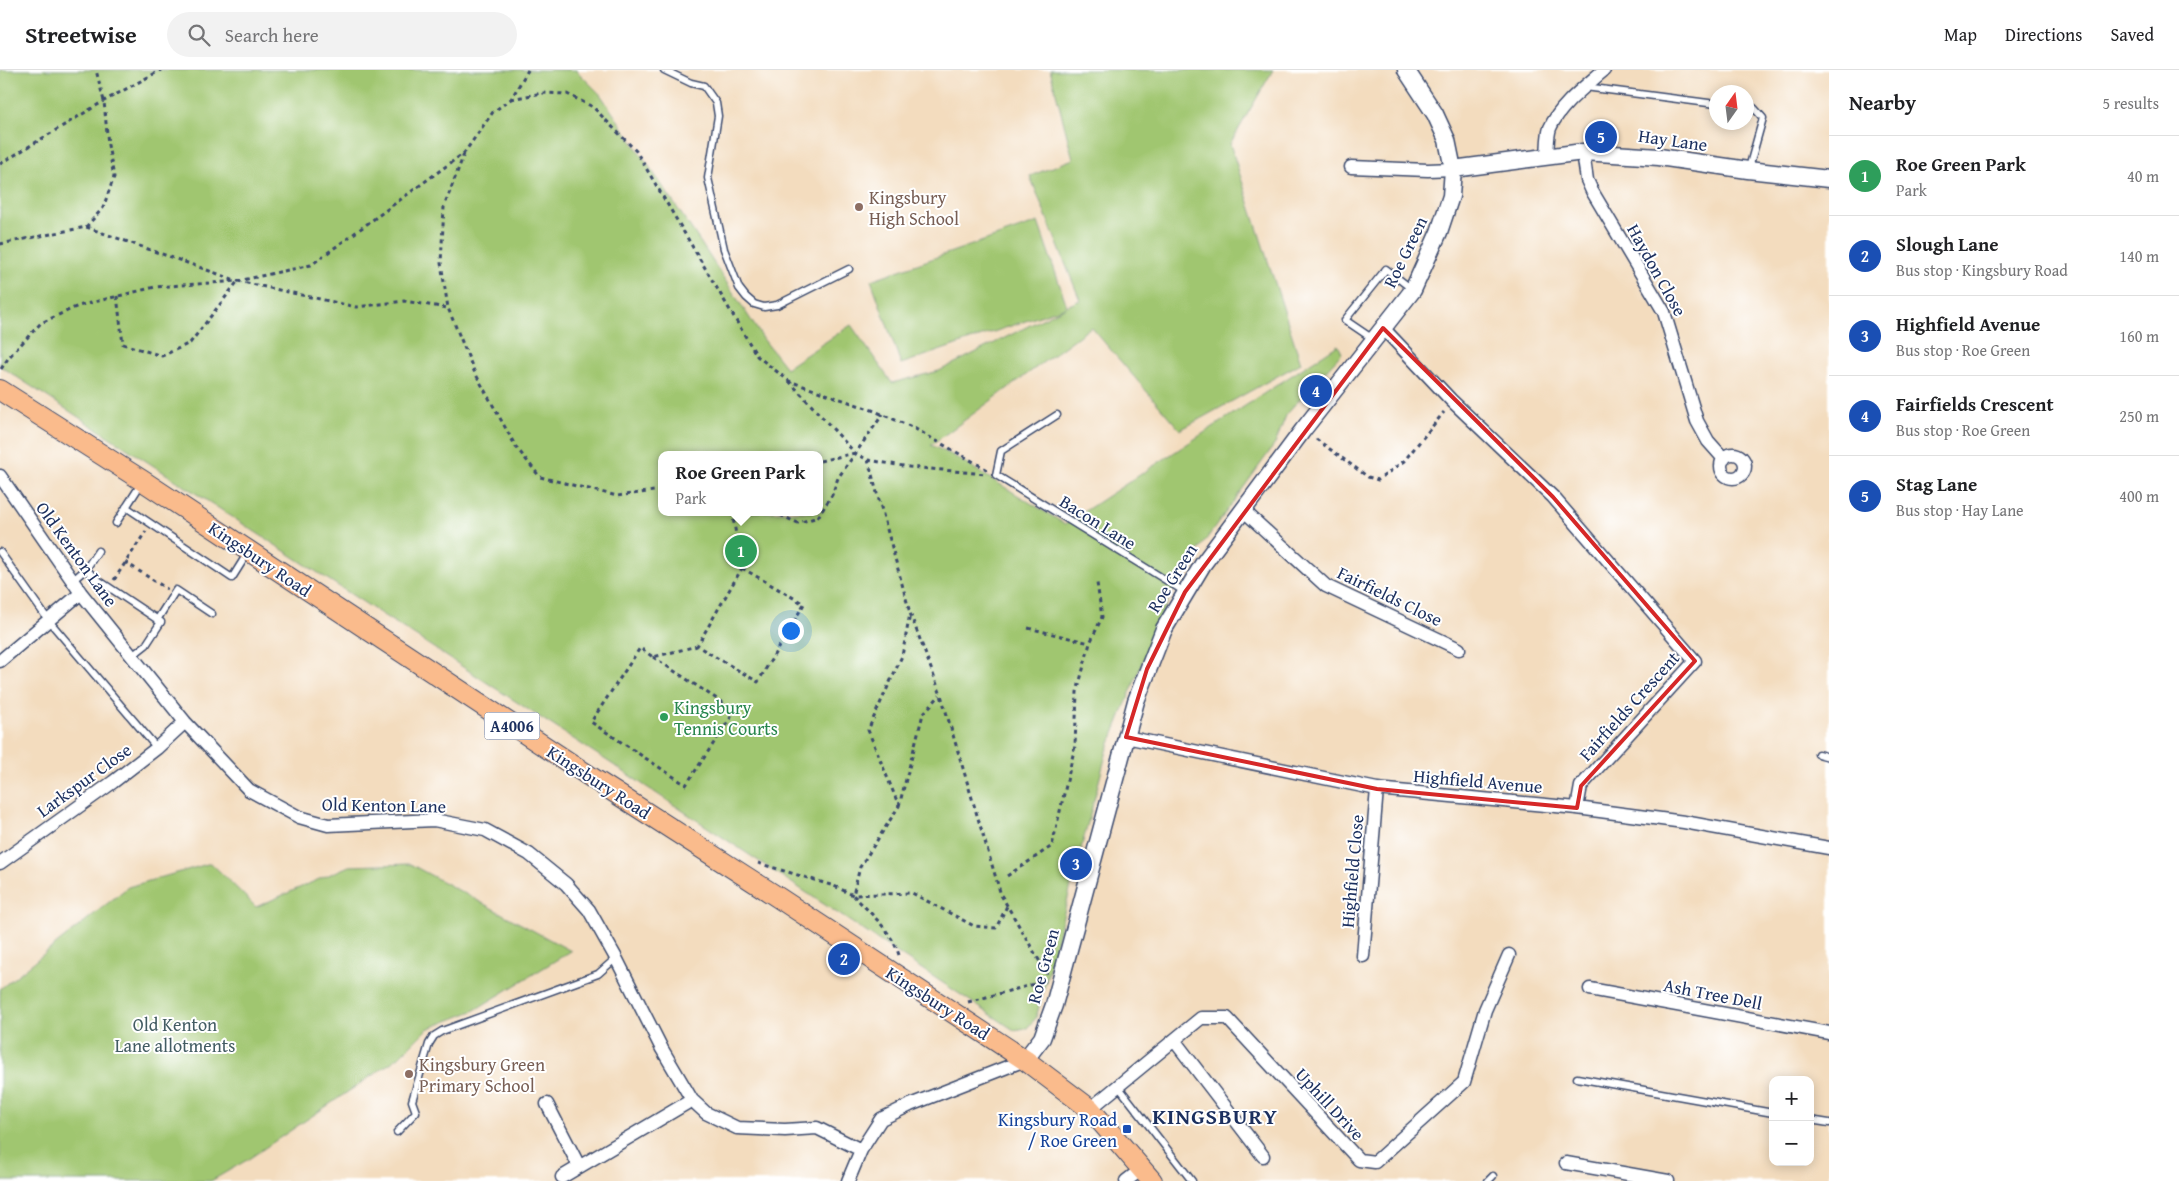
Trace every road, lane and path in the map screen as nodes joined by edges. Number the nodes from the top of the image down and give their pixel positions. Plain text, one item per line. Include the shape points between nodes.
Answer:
1 (96, 70) edge
2 (161, 70) edge
3 (528, 70) edge
4 (664, 70) edge
5 (1406, 70) edge
6 (1604, 70) edge
7 (1584, 87) junction
8 (104, 101) junction
9 (1709, 103) edge
10 (1754, 108) edge
11 (1583, 152) junction
12 (464, 153) junction
13 (1548, 156) junction
14 (0, 164) edge
15 (1351, 167) dead end
16 (1453, 169) junction
17 (1748, 170) junction
18 (1829, 179) edge
19 (86, 227) junction
20 (0, 244) edge
21 (849, 269) dead end
22 (238, 281) junction
23 (1413, 290) junction
24 (117, 296) junction
25 (448, 308) junction
26 (1378, 334) junction
27 (1, 369) edge
28 (790, 381) dead end
29 (0, 390) edge
30 (1451, 400) junction
31 (883, 414) dead end
32 (1057, 415) dead end
33 (1303, 430) junction
34 (855, 453) junction
35 (1724, 459) dead end
36 (823, 460) edge
37 (868, 460) junction
38 (996, 475) junction
39 (0, 476) edge
40 (143, 481) junction
41 (658, 491) edge
42 (126, 508) junction
43 (823, 509) edge
44 (1243, 510) junction
45 (733, 516) edge
46 (782, 516) edge
47 (819, 516) edge
48 (116, 522) dead end
49 (151, 524) junction
50 (98, 551) dead end
51 (0, 552) edge
52 (248, 552) junction
53 (126, 562) junction
54 (742, 568) junction
55 (86, 569) junction
56 (72, 580) junction
57 (1098, 583) dead end
58 (108, 588) junction
59 (1184, 592) junction
60 (81, 593) junction
61 (174, 594) junction
62 (910, 613) junction
63 (212, 614) dead end
64 (157, 620) junction
65 (49, 621) junction
66 (1028, 628) dead end
67 (1090, 642) junction
68 (697, 646) junction
69 (1459, 649) dead end
70 (132, 656) junction
71 (653, 657) junction
72 (0, 661) edge
73 (941, 695) junction
74 (185, 722) junction
75 (1126, 737) junction
76 (157, 748) junction
77 (1818, 754) dead end
78 (1829, 758) edge
79 (1377, 790) junction
80 (899, 806) junction
81 (1577, 808) junction
82 (1829, 848) edge
83 (755, 862) dead end
84 (0, 863) edge
85 (1007, 876) dead end
86 (853, 895) junction
87 (1007, 906) junction
88 (1509, 955) dead end
89 (1363, 956) dead end
90 (616, 958) junction
91 (900, 958) dead end
92 (1590, 989) dead end
93 (966, 1002) dead end
94 (1829, 1034) edge
95 (1174, 1040) junction
96 (1025, 1060) junction
97 (1578, 1078) dead end
98 (1118, 1086) junction
99 (692, 1100) junction
100 (547, 1104) dead end
101 (1090, 1109) junction
102 (1769, 1112) edge
103 (1814, 1121) edge
104 (1829, 1123) edge
105 (397, 1132) dead end
106 (861, 1150) junction
107 (1263, 1156) dead end
108 (1566, 1163) dead end
109 (579, 1166) junction
110 (1148, 1175) edge
111 (558, 1179) edge
112 (848, 1181) edge
113 (1126, 1181) edge
114 (1192, 1181) edge
115 (1668, 1181) edge

1 - 8 path
2 - 8 path
3 - 12 path via 511,99 493,112
4 - 21 lane via 704,86 716,103 718,116 708,178 724,249 739,288 746,297 764,307 777,305
5 - 16 street, Roe Green via 1435,114 1447,140
6 - 7 street
7 - 9 lane
7 - 13 street via 1550,128
8 - 14 path
8 - 19 path via 114,177 103,208
10 - 17 lane via 1763,118
11 - 13 street, Hay Lane
11 - 17 street, Hay Lane via 1659,157
11 - 35 street, Haydon Close via 1592,191 1667,319 1697,422 1708,442
12 - 22 path via 310,265
12 - 25 path via 444,207 441,262
13 - 16 street, Hay Lane
15 - 16 street
16 - 23 street, Roe Green via 1451,196
17 - 18 street, Hay Lane
19 - 20 path
19 - 22 path
22 - 24 path via 155,287
22 - 24 path via 190,343 162,356 123,344
22 - 25 path via 356,307 404,301
23 - 26 street, Roe Green
23 - 26 lane via 1386,269 1345,320
24 - 27 path via 78,306 40,323
25 - 41 path via 474,371 516,447 540,477 617,496
26 - 30 street, Fairfields Crescent
26 - 33 street, Roe Green
28 - 34 path
29 - 40 main road, Kingsbury Road / A4006
30 - 33 path via 1404,461 1378,480 1368,477
30 - 81 street, Fairfields Crescent via 1553,497 1695,661 1581,786
31 - 34 path
32 - 38 lane via 1001,450
33 - 44 street, Roe Green
34 - 36 path
34 - 37 path
34 - 43 path
37 - 38 path
37 - 62 path
38 - 59 lane, Bacon Lane
39 - 56 street, Old Kenton Lane
40 - 42 lane
40 - 52 main road, Kingsbury Road / A4006
42 - 48 lane
42 - 49 lane
44 - 59 street, Roe Green
44 - 69 street, Fairfields Close via 1326,586
45 - 54 path
46 - 47 path via 798,523
49 - 52 lane via 232,578
49 - 53 path
50 - 55 lane
51 - 65 lane
52 - 96 main road, Kingsbury Road / A4006
53 - 58 path
53 - 61 path
54 - 68 path
54 - 68 path via 804,604 758,682
55 - 56 lane
55 - 58 lane
56 - 60 street, Old Kenton Lane
57 - 67 path via 1102,617
58 - 64 lane
59 - 75 street, Roe Green via 1147,669
60 - 65 street
60 - 70 street, Old Kenton Lane
61 - 63 lane via 176,590
61 - 64 lane
62 - 73 path
62 - 80 path via 902,656 868,730
64 - 70 lane via 161,622 146,645
65 - 72 street
65 - 76 lane
66 - 67 path
67 - 85 path via 1077,692 1075,746 1052,846
68 - 71 path
70 - 74 street, Old Kenton Lane
71 - 71 path via 640,648 591,722 686,785 735,711
73 - 80 path via 923,714
73 - 87 path
74 - 76 street, Larkspur Close
74 - 90 street, Old Kenton Lane via 249,790 299,818 328,825 434,820 485,830 529,854 566,884 589,910
75 - 79 street, Highfield Avenue
75 - 96 street, Roe Green via 1056,998 1042,1038
76 - 84 street, Larkspur Close
77 - 78 lane
79 - 81 street, Highfield Avenue
79 - 89 street, Highfield Close
80 - 86 path via 860,867
81 - 82 street, Highfield Avenue via 1684,822
83 - 86 path
86 - 87 path via 912,893 974,926 996,928
86 - 91 path via 895,942
87 - 93 path via 1050,980
88 - 95 street, Uphill Drive via 1485,1010 1464,1082 1375,1162 1359,1160 1226,1018 1201,1018
90 - 99 street, Old Kenton Lane
90 - 105 lane via 598,974 434,1036 412,1100 416,1112
92 - 94 street, Ash Tree Dell
95 - 98 street, Uphill Drive
95 - 107 street
96 - 101 main road, Kingsbury Road / A4006
96 - 106 street via 882,1119
97 - 102 lane
98 - 101 street, Uphill Drive
98 - 114 lane
99 - 106 street, Old Kenton Lane via 706,1113 737,1128 817,1128
99 - 109 street
100 - 109 street
101 - 110 main road, Kingsbury Road / A4006
103 - 104 lane
106 - 112 street
108 - 115 street
109 - 111 street
110 - 113 street

